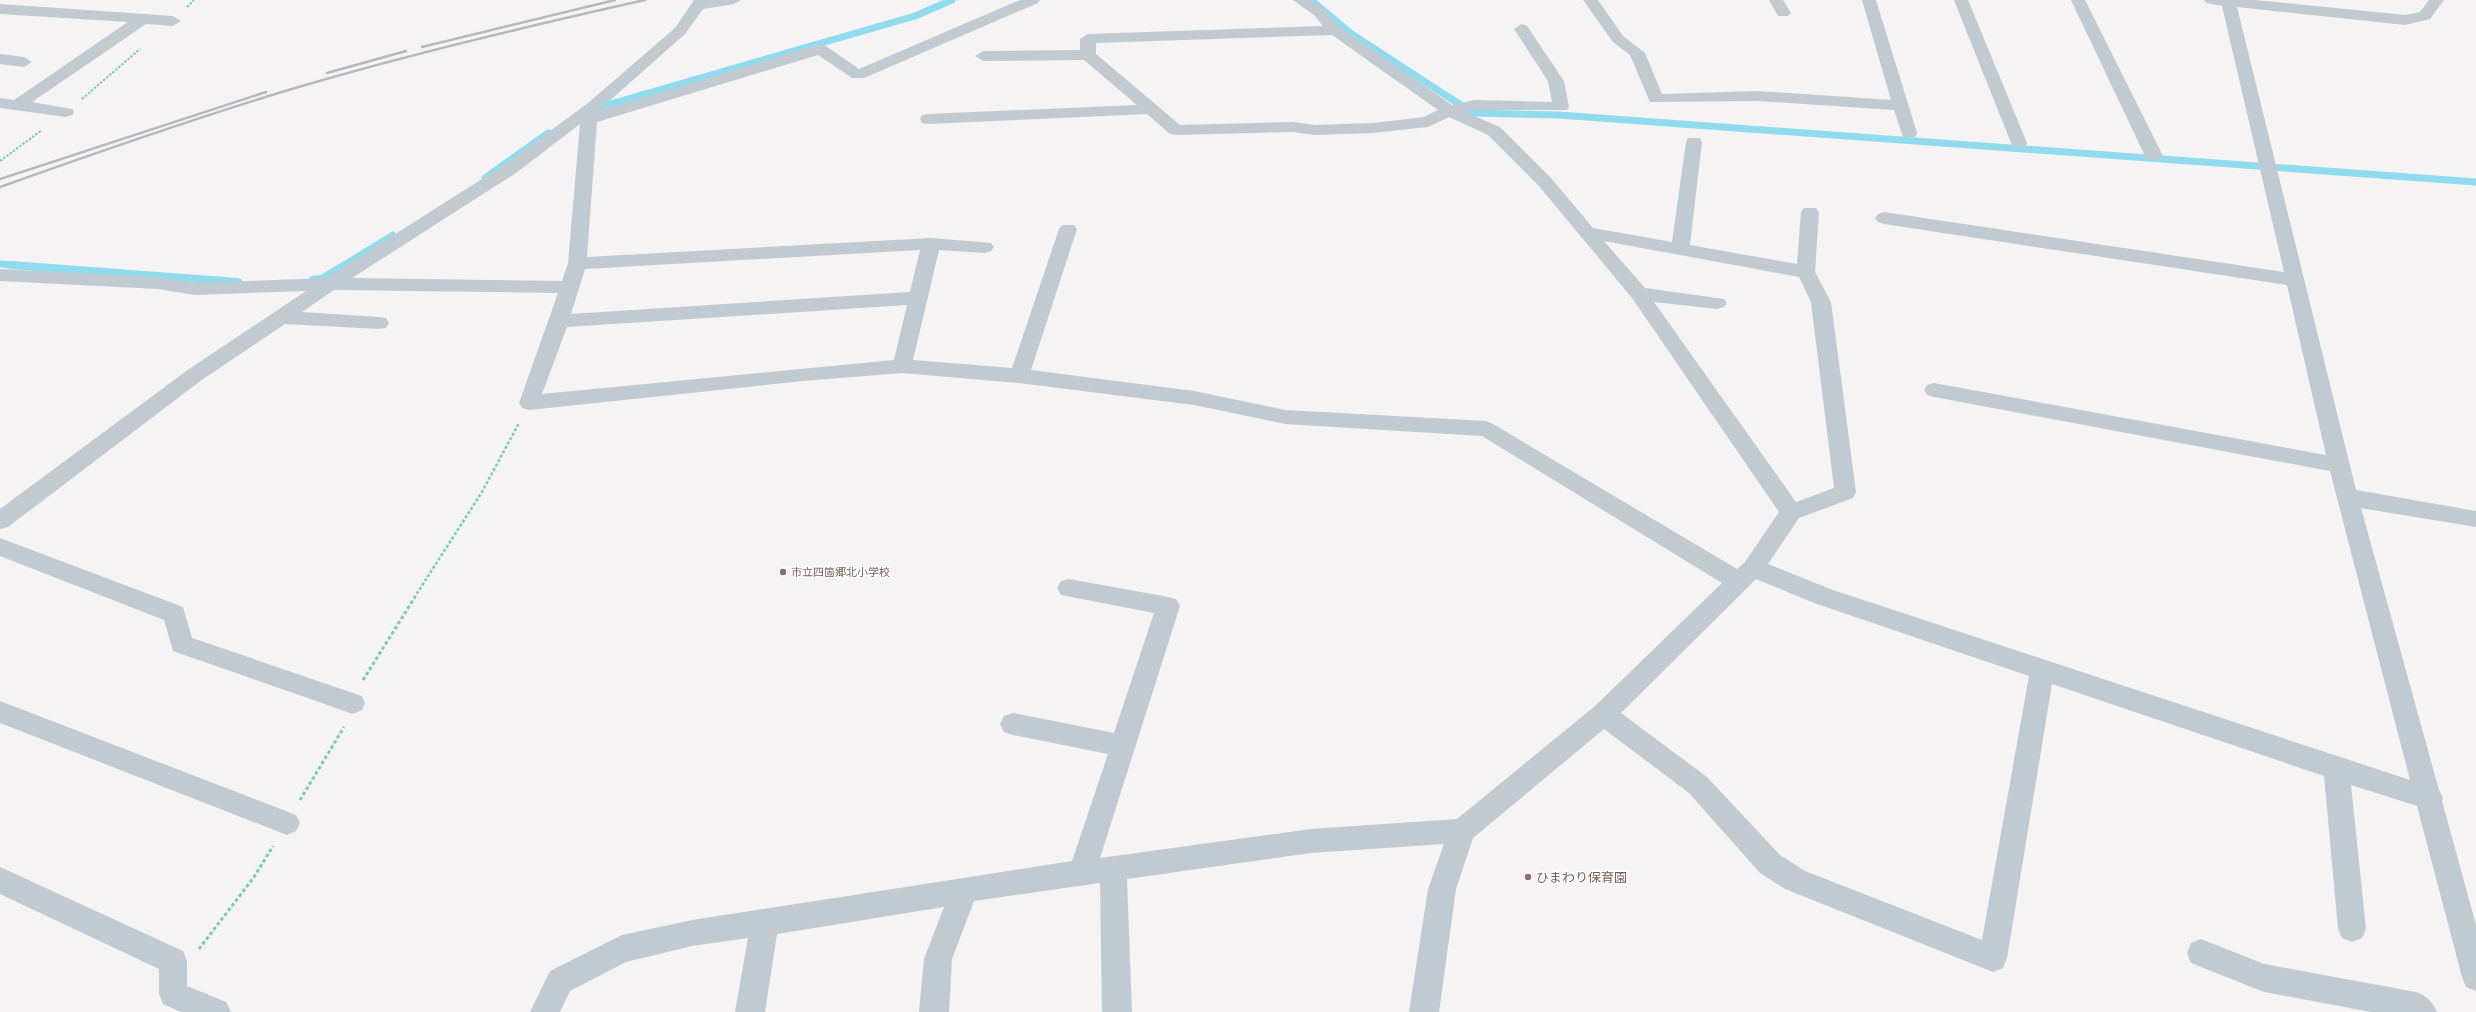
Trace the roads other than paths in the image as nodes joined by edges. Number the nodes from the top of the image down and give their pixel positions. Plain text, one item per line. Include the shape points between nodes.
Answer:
1 (734, 0) edge
2 (1032, 0) edge
3 (1300, 0) edge
4 (1590, 0) edge
5 (1869, 0) edge
6 (1961, 0) edge
7 (2078, 0) edge
8 (2211, 0) edge
9 (2437, 0) edge
10 (2228, 1) edge
11 (700, 2) edge
12 (0, 9) edge
13 (142, 19) junction
14 (173, 21) road end
15 (1522, 29) dead end
16 (1335, 30) junction
17 (1088, 55) junction
18 (983, 56) dead end
19 (0, 59) edge
20 (24, 62) dead end
21 (0, 103) edge
22 (17, 105) junction
23 (1901, 106) junction
24 (1151, 109) junction
25 (1459, 109) junction
26 (66, 112) road end
27 (588, 114) junction
28 (928, 119) dead end
29 (1909, 133) dead end
30 (1694, 142) dead end
31 (2020, 143) dead end
32 (2154, 156) dead end
33 (1810, 212) dead end
34 (1884, 218) dead end
35 (1068, 229) dead end
36 (1586, 232) junction
37 (931, 244) junction
38 (985, 247) dead end
39 (1680, 249) junction
40 (577, 263) junction
41 (1806, 272) junction
42 (0, 275) edge
43 (2296, 280) junction
44 (330, 284) junction
45 (570, 286) junction
46 (1639, 294) junction
47 (918, 298) junction
48 (1716, 303) dead end
49 (280, 317) junction
50 (559, 321) junction
51 (379, 323) dead end
52 (902, 366) junction
53 (1019, 376) junction
54 (1934, 390) dead end
55 (2340, 465) junction
56 (2347, 497) junction
57 (1791, 512) junction
58 (2476, 519) edge
59 (0, 522) edge
60 (0, 547) edge
61 (1746, 575) junction
62 (1069, 588) dead end
63 (2042, 670) junction
64 (353, 704) dead end
65 (0, 712) edge
66 (1604, 714) junction
67 (1013, 724) dead end
68 (1122, 746) junction
69 (2336, 769) junction
70 (2430, 798) junction
71 (287, 823) dead end
72 (1462, 831) junction
73 (1113, 868) junction
74 (1082, 873) junction
75 (0, 880) edge
76 (965, 889) junction
77 (765, 921) junction
78 (2352, 929) dead end
79 (2201, 953) dead end
80 (2476, 977) edge
81 (216, 1012) edge
82 (544, 1012) edge
83 (750, 1012) edge
84 (934, 1012) edge
85 (1117, 1012) edge
86 (1424, 1012) edge
87 (2422, 1012) edge

1 - 11 street
2 - 27 street via 858,75 820,49
3 - 16 street via 1319,12
4 - 23 street via 1618,39 1637,53 1656,99 1758,96
5 - 23 street
6 - 31 street
7 - 32 street
8 - 10 street
9 - 10 street via 2425,16 2405,20
10 - 43 street
11 - 27 street via 680,31
12 - 13 street
13 - 14 street
13 - 22 street
15 - 25 street via 1556,81 1561,107
16 - 17 street via 1088,39
16 - 25 street via 1406,79
17 - 18 street
17 - 24 street
19 - 20 street
21 - 22 street
22 - 26 street
23 - 29 street
24 - 25 street via 1176,130 1293,127 1314,130 1373,128 1428,122
24 - 28 street
25 - 36 street via 1494,131 1545,182
27 - 40 street
27 - 44 street via 510,169
30 - 39 street
33 - 41 street
34 - 43 street
35 - 53 street
36 - 39 street
36 - 46 street
37 - 38 street
37 - 40 street
37 - 47 street
39 - 41 street
40 - 45 street
41 - 57 street via 1821,302 1845,492
42 - 44 street via 158,283 195,289
43 - 55 street
44 - 45 street
44 - 49 street
45 - 50 street
46 - 48 street
46 - 57 street
47 - 50 street
47 - 52 street
49 - 51 street
49 - 59 street via 196,374
50 - 52 street via 529,403
52 - 53 street
53 - 61 street via 1194,398 1285,417 1486,429
54 - 55 street
55 - 56 street
56 - 58 street
56 - 70 street
57 - 61 street
60 - 64 street via 175,614 181,644
61 - 63 street via 1822,596
61 - 66 street
62 - 68 street via 1168,606
63 - 66 street via 1993,958 1795,880 1770,864 1698,785
63 - 69 street
65 - 71 street
66 - 72 street
67 - 68 street
68 - 74 street
69 - 70 street
69 - 78 street
70 - 80 street
72 - 73 street via 1311,841
72 - 86 street via 1442,889
73 - 74 street
73 - 85 street
74 - 76 street
75 - 81 street via 173,961 173,994
76 - 77 street via 925,898
76 - 84 street via 938,959
77 - 82 street via 692,933 622,949 560,981
77 - 83 street
79 - 87 street via 2264,978 2416,1006

